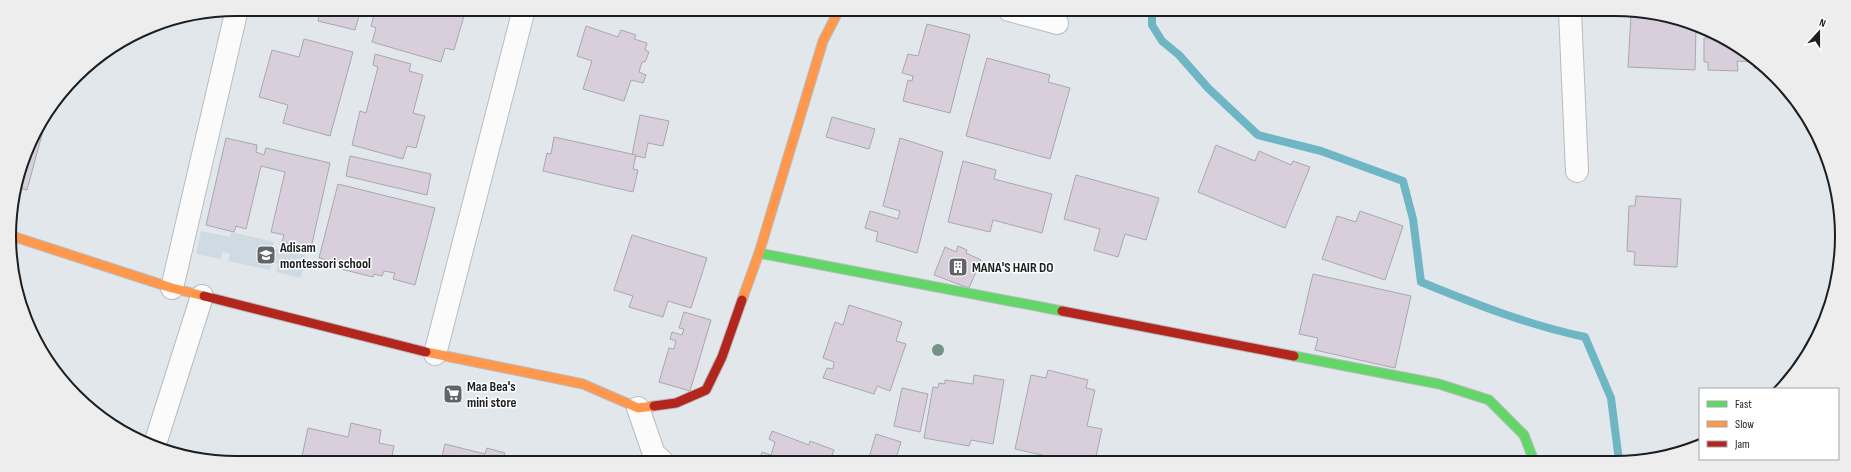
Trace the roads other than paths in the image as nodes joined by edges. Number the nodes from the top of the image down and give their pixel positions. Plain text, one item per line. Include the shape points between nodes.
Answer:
1 (235, 16) edge
2 (522, 16) edge
3 (836, 16) edge
4 (1031, 16) edge
5 (1570, 16) edge
6 (1057, 23) dead end
7 (1577, 171) dead end
8 (16, 237) edge
9 (759, 252) junction
10 (172, 288) junction
11 (202, 296) junction
12 (435, 354) junction
13 (638, 408) junction
14 (156, 441) edge
15 (656, 456) edge
16 (1532, 456) edge

1 - 10 street
2 - 12 street
3 - 9 street via 823,41
4 - 6 street
5 - 7 street
8 - 10 street
9 - 13 street via 722,357 706,390 676,403
9 - 16 street via 1439,384 1489,400 1524,435
10 - 11 street
11 - 12 street
11 - 14 street
12 - 13 street via 583,384
13 - 15 street

